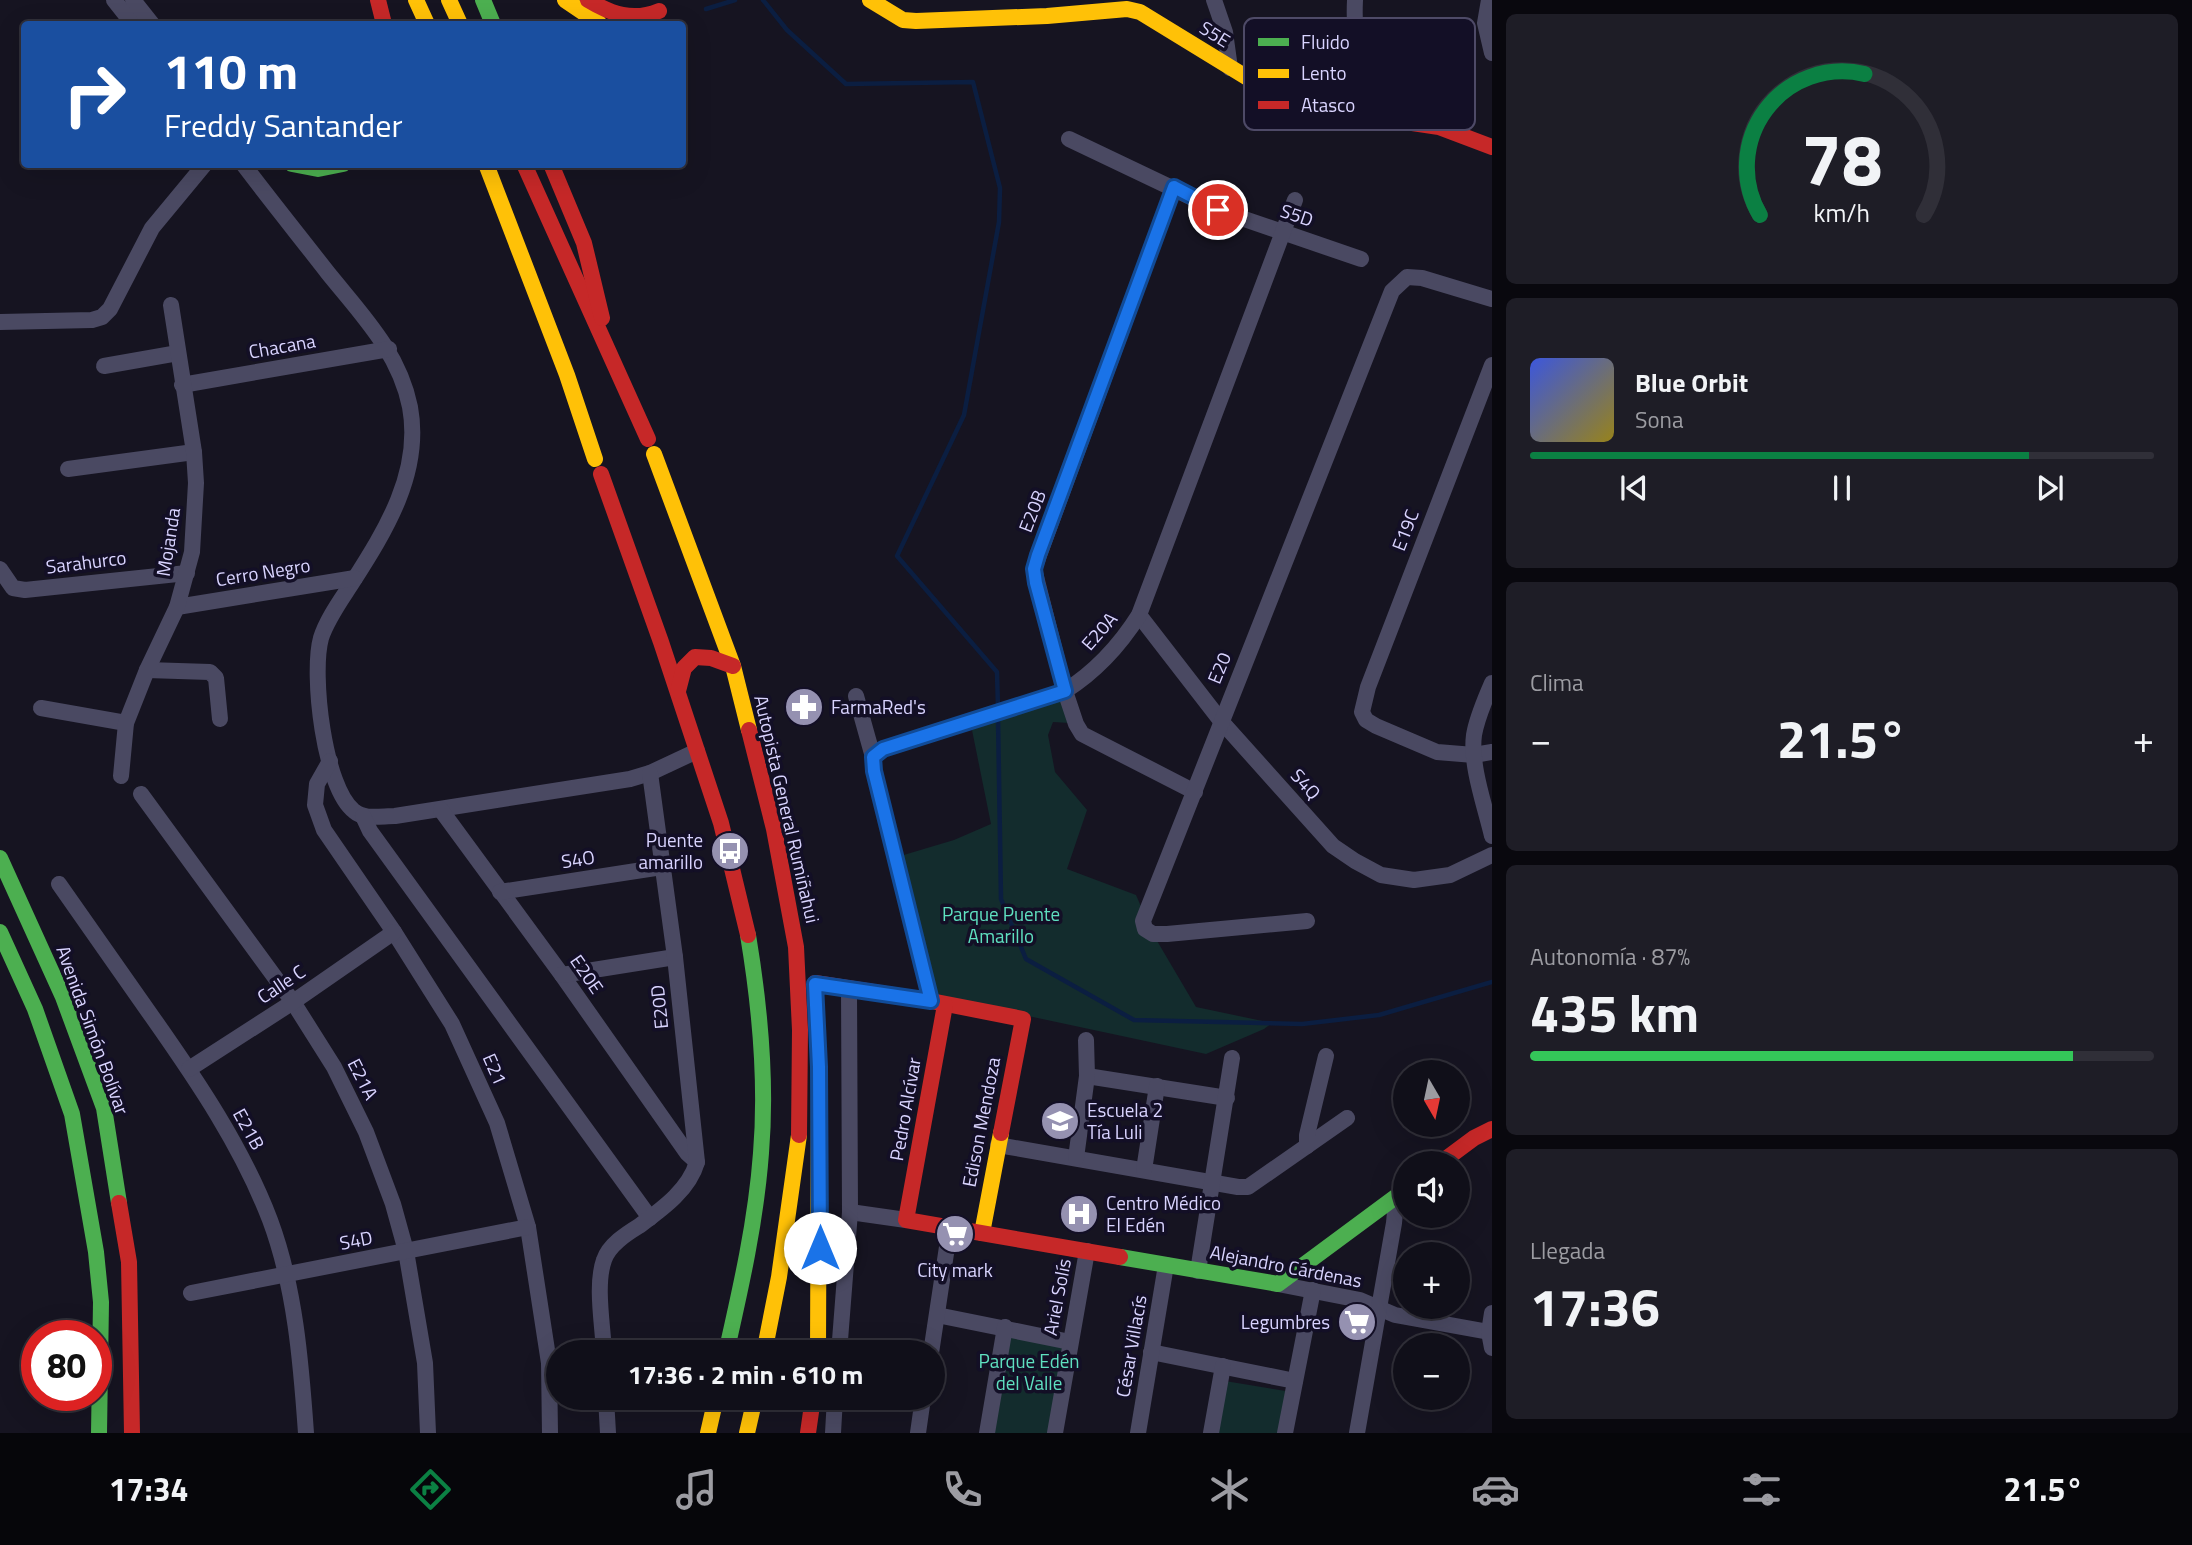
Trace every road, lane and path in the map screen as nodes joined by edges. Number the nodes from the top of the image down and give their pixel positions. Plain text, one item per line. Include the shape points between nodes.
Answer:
1 (114, 0) edge
2 (133, 0) edge
3 (378, 0) edge
4 (416, 0) edge
5 (449, 0) edge
6 (483, 0) edge
7 (565, 0) edge
8 (588, 0) edge
9 (870, 0) edge
10 (1214, 0) edge
11 (1355, 0) edge
12 (1489, 0) edge
13 (663, 6) edge
14 (1354, 18) edge
15 (131, 21) edge
16 (150, 21) edge
17 (383, 21) edge
18 (426, 21) edge
19 (459, 21) edge
20 (492, 21) edge
21 (594, 21) edge
22 (646, 21) edge
23 (1492, 53) edge
24 (1230, 68) junction
25 (1244, 76) edge
26 (1447, 130) edge
27 (1069, 139) dead end
28 (1492, 147) edge
29 (202, 168) edge
30 (246, 168) edge
31 (301, 168) edge
32 (332, 168) edge
33 (489, 168) edge
34 (524, 168) edge
35 (553, 168) edge
36 (1174, 187) junction
37 (1295, 200) dead end
38 (527, 218) junction
39 (1283, 232) junction
40 (1361, 259) dead end
41 (1492, 299) edge
42 (171, 305) dead end
43 (0, 322) edge
44 (389, 349) junction
45 (178, 353) junction
46 (611, 360) junction
47 (1492, 365) edge
48 (104, 366) dead end
49 (182, 384) junction
50 (194, 452) junction
51 (68, 469) dead end
52 (0, 569) edge
53 (187, 573) junction
54 (355, 578) junction
55 (177, 607) junction
56 (1139, 615) junction
57 (733, 666) junction
58 (147, 670) junction
59 (1492, 683) edge
60 (678, 691) junction
61 (1062, 691) junction
62 (856, 696) dead end
63 (41, 708) dead end
64 (220, 719) dead end
65 (1221, 721) junction
66 (126, 723) junction
67 (697, 751) junction
68 (1492, 752) edge
69 (1474, 755) junction
70 (873, 757) junction
71 (330, 761) junction
72 (650, 773) junction
73 (121, 776) dead end
74 (1195, 792) junction
75 (141, 794) dead end
76 (441, 810) junction
77 (363, 816) junction
78 (1492, 836) edge
79 (1492, 855) edge
80 (0, 858) edge
81 (662, 867) junction
82 (59, 884) dead end
83 (500, 892) junction
84 (1307, 921) dead end
85 (0, 932) edge
86 (394, 932) junction
87 (796, 947) junction
88 (675, 957) junction
89 (562, 975) junction
90 (849, 989) junction
91 (293, 1002) junction
92 (938, 1003) junction
93 (1086, 1040) dead end
94 (1326, 1056) dead end
95 (1232, 1058) dead end
96 (819, 1067) dead end
97 (189, 1069) junction
98 (1087, 1076) junction
99 (1157, 1086) junction
100 (1227, 1098) junction
101 (1347, 1118) dead end
102 (1492, 1129) edge
103 (998, 1145) junction
104 (1307, 1146) junction
105 (1456, 1151) edge
106 (1076, 1158) junction
107 (697, 1162) junction
108 (1144, 1170) junction
109 (1213, 1182) junction
110 (1393, 1199) edge
111 (850, 1212) junction
112 (650, 1218) junction
113 (906, 1220) junction
114 (528, 1227) junction
115 (950, 1227) junction
116 (1393, 1228) edge
117 (982, 1233) junction
118 (406, 1251) junction
119 (1087, 1251) junction
120 (1166, 1265) junction
121 (1198, 1270) junction
122 (286, 1275) junction
123 (1278, 1284) junction
124 (1313, 1290) junction
125 (191, 1293) dead end
126 (1379, 1308) junction
127 (1492, 1313) edge
128 (937, 1315) junction
129 (1005, 1327) junction
130 (603, 1340) edge
131 (729, 1340) edge
132 (767, 1340) edge
133 (818, 1340) edge
134 (840, 1340) edge
135 (933, 1340) edge
136 (1491, 1340) edge
137 (1070, 1342) junction
138 (1151, 1352) junction
139 (1223, 1366) junction
140 (1295, 1381) junction
141 (607, 1410) edge
142 (713, 1410) edge
143 (752, 1410) edge
144 (811, 1410) edge
145 (834, 1410) edge
146 (921, 1410) edge
147 (99, 1433) edge
148 (132, 1433) edge
149 (306, 1433) edge
150 (428, 1433) edge
151 (550, 1433) edge
152 (608, 1433) edge
153 (708, 1433) edge
154 (747, 1433) edge
155 (808, 1433) edge
156 (833, 1433) edge
157 (918, 1433) edge
158 (986, 1433) edge
159 (1055, 1433) edge
160 (1138, 1433) edge
161 (1211, 1433) edge
162 (1285, 1433) edge
163 (1357, 1433) edge

1 - 15 street
2 - 16 street
3 - 17 main road
4 - 18 main road
5 - 19 main road
6 - 20 main road
7 - 21 main road
8 - 13 main road via 603,10 645,18
9 - 24 main road, S5E via 903,20 916,21 1127,9 1140,12
10 - 24 street
11 - 14 street
12 - 23 street via 1485,23
13 - 22 main road
24 - 25 main road, S5E
26 - 28 main road, S5E
27 - 36 street, S5D
29 - 43 street via 152,228 102,317
30 - 44 street
31 - 32 main road
33 - 38 main road, Autopista General Rumiñahui
34 - 38 main road, Autopista General Rumiñahui
35 - 46 main road via 584,243
36 - 39 street, S5D via 1218,210
36 - 61 street, E20B via 1034,569
37 - 39 street, E20A
38 - 46 main road, Autopista General Rumiñahui
38 - 60 main road, Autopista General Rumiñahui via 567,375
39 - 40 street, S5D
39 - 56 street, E20A
41 - 65 street, E20 via 1422,278 1407,277 1392,291
42 - 45 street, Mojanda
44 - 49 street, Chacana
44 - 54 street via 410,408 412,454 397,503
45 - 48 street
45 - 49 street, Mojanda
46 - 57 main road, Autopista General Rumiñahui via 651,446
47 - 69 street, E19C via 1362,712 1376,726 1437,752
49 - 50 street, Mojanda
50 - 51 street
50 - 53 street, Mojanda via 195,519
52 - 53 street, Sarahurco via 13,588 25,590
53 - 55 street, Mojanda
54 - 55 street, Cerro Negro
54 - 71 street via 321,638 317,689
55 - 58 street, Mojanda
56 - 61 street, E20A via 1123,640 1082,680
56 - 65 street, S4Q
57 - 60 main road via 704,656 692,659 679,674
57 - 87 main road, Autopista General Rumiñahui via 774,829
58 - 64 street via 210,672 216,678
58 - 66 street, Mojanda
59 - 69 street via 1474,735
60 - 67 main road, Autopista General Rumiñahui
61 - 70 street, E20A via 883,749
61 - 74 street, E20B via 1082,734
62 - 70 street
63 - 66 street
65 - 74 street, E20
65 - 79 street, S4Q via 1333,846 1354,862 1381,875 1414,880 1450,875
66 - 73 street, Mojanda
67 - 72 street
67 - 131 main road, Autopista General Rumiñahui via 730,851 748,929 759,1008 763,1087 760,1167 750,1246
68 - 69 street
69 - 78 street
70 - 92 street
71 - 77 street via 338,791 352,810
71 - 86 street, E21 via 317,784 315,805 324,830
72 - 76 street
72 - 81 street, E20D
74 - 84 street, E20 via 1147,909 1145,929 1167,934
75 - 91 street, E21A
76 - 77 street
76 - 83 street, E20E
77 - 112 street
80 - 148 main road, Avenida Simón Bolívar via 63,997 104,1108 129,1262
81 - 83 street, S4O
81 - 88 street, E20D
82 - 97 street, E21B
83 - 89 street, E20E
85 - 147 main road via 72,1114 96,1252
86 - 91 street, Calle C
86 - 114 street, E21 via 457,1037 496,1123
87 - 90 main road via 809,963 816,990
87 - 132 main road, Autopista General Rumiñahui via 800,1128
88 - 89 street
88 - 107 street, E20D
89 - 107 street, E20E
90 - 92 main road
90 - 111 street
91 - 97 street, Calle C
91 - 118 street, E21A via 366,1132
92 - 103 main road, Edison Mendoza via 1023,1019
92 - 113 main road, Pedro Alcívar
93 - 98 street
94 - 104 street
95 - 100 street
96 - 133 main road
97 - 122 street, E21B via 235,1143 270,1220
98 - 99 street
98 - 106 street
99 - 100 street
99 - 108 street
100 - 109 street
101 - 104 street
102 - 105 main road
103 - 106 street
103 - 117 main road, Edison Mendoza
104 - 109 street via 1248,1187
106 - 108 street
107 - 112 street via 685,1187
108 - 109 street
109 - 121 street
110 - 123 main road
111 - 113 street, Alejandro Cárdenas
111 - 134 street
112 - 130 street via 619,1240 604,1258 600,1280
113 - 115 main road, Alejandro Cárdenas
114 - 118 street, S4D
114 - 151 street, E21 via 549,1363
115 - 117 main road, Alejandro Cárdenas
115 - 128 street
116 - 126 street
117 - 119 main road, Alejandro Cárdenas
118 - 122 street, S4D
118 - 150 street, E21A via 425,1363
119 - 120 main road, Alejandro Cárdenas
119 - 137 street, Ariel Solís
120 - 121 main road, Alejandro Cárdenas
120 - 138 street, César Villacís
121 - 123 main road, Alejandro Cárdenas
122 - 125 street, S4D
122 - 149 street, E21B
123 - 124 street, Alejandro Cárdenas
124 - 126 street, Alejandro Cárdenas
124 - 140 street
126 - 136 street, Alejandro Cárdenas
126 - 163 street
127 - 136 street
128 - 129 street
128 - 135 street
129 - 137 street
129 - 158 street
137 - 159 street, Ariel Solís
138 - 139 street
138 - 160 street, César Villacís
139 - 140 street
139 - 161 street
140 - 162 street
141 - 152 street
142 - 153 main road
143 - 154 main road
144 - 155 main road
145 - 156 street
146 - 157 street

